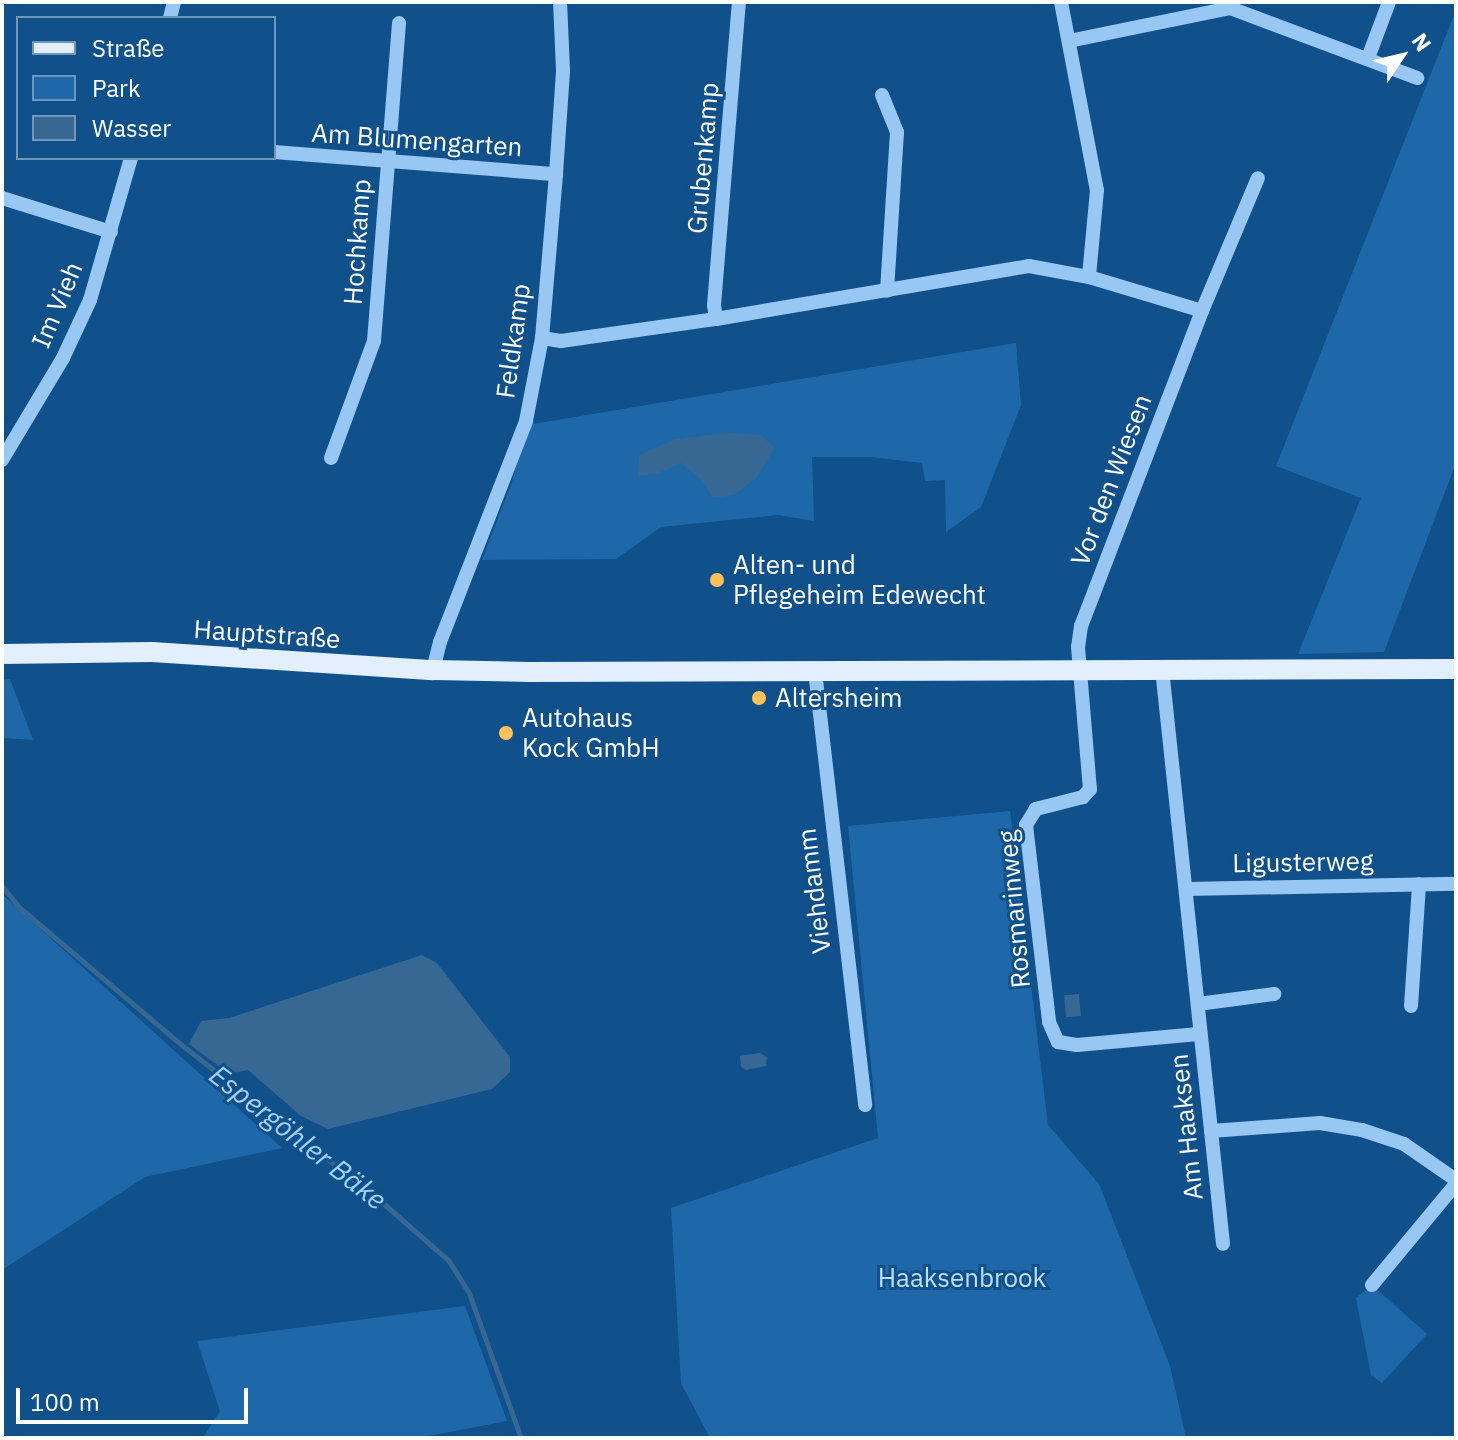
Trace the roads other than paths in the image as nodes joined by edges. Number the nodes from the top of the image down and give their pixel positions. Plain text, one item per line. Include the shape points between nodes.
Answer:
1 (560, 2) edge
2 (739, 2) edge
3 (1061, 2) edge
4 (1389, 2) edge
5 (1232, 5) edge
6 (399, 23) dead end
7 (1069, 41) junction
8 (1368, 58) junction
9 (1417, 78) dead end
10 (882, 95) dead end
11 (276, 152) edge
12 (130, 160) edge
13 (387, 163) junction
14 (556, 174) junction
15 (1258, 178) dead end
16 (2, 198) edge
17 (111, 232) junction
18 (1089, 277) junction
19 (887, 291) junction
20 (1202, 311) junction
21 (716, 319) junction
22 (542, 338) junction
23 (331, 458) dead end
24 (2, 460) edge
25 (2, 654) edge
26 (1162, 669) junction
27 (1456, 669) edge
28 (433, 670) junction
29 (1081, 670) junction
30 (815, 671) junction
31 (1419, 884) junction
32 (1456, 884) edge
33 (1187, 889) junction
34 (1274, 994) dead end
35 (1198, 1004) junction
36 (1411, 1006) dead end
37 (1199, 1034) junction
38 (865, 1105) dead end
39 (1211, 1131) junction
40 (1456, 1182) edge
41 (1223, 1244) dead end
42 (1372, 1285) dead end

1 - 14 street, Feldkamp via 563,70
2 - 21 street, Grubenkamp
3 - 7 street
4 - 8 street
5 - 7 street
5 - 8 street
6 - 13 street, Hochkamp
7 - 18 street via 1097,190
8 - 9 street
10 - 19 street via 897,132
11 - 13 street, Am Blumengarten
12 - 17 street, Im Vieh
13 - 14 street, Am Blumengarten
13 - 23 street, Hochkamp via 374,341
14 - 22 street, Feldkamp
15 - 20 street, Vor den Wiesen
16 - 17 street
17 - 24 street, Im Vieh via 74,335
18 - 19 street via 1029,266
18 - 20 street
19 - 21 street
20 - 29 street, Vor den Wiesen via 1081,626
21 - 22 street via 561,341
22 - 28 street, Feldkamp via 526,421
25 - 28 main road, Hauptstraße via 152,652
26 - 27 main road
26 - 29 main road
26 - 33 street, Am Haaksen
28 - 30 main road, Hauptstraße
29 - 30 main road
29 - 37 street, Rosmarinweg via 1090,789 1083,797 1036,809 1026,825 1052,1033 1066,1045
30 - 38 street, Viehdamm
31 - 32 street, Ligusterweg
31 - 33 street, Ligusterweg
31 - 36 street
33 - 35 street, Am Haaksen
34 - 35 street
35 - 37 street, Am Haaksen
37 - 39 street, Am Haaksen
39 - 40 street via 1320,1123 1362,1130 1404,1144
39 - 41 street, Am Haaksen
40 - 42 street

